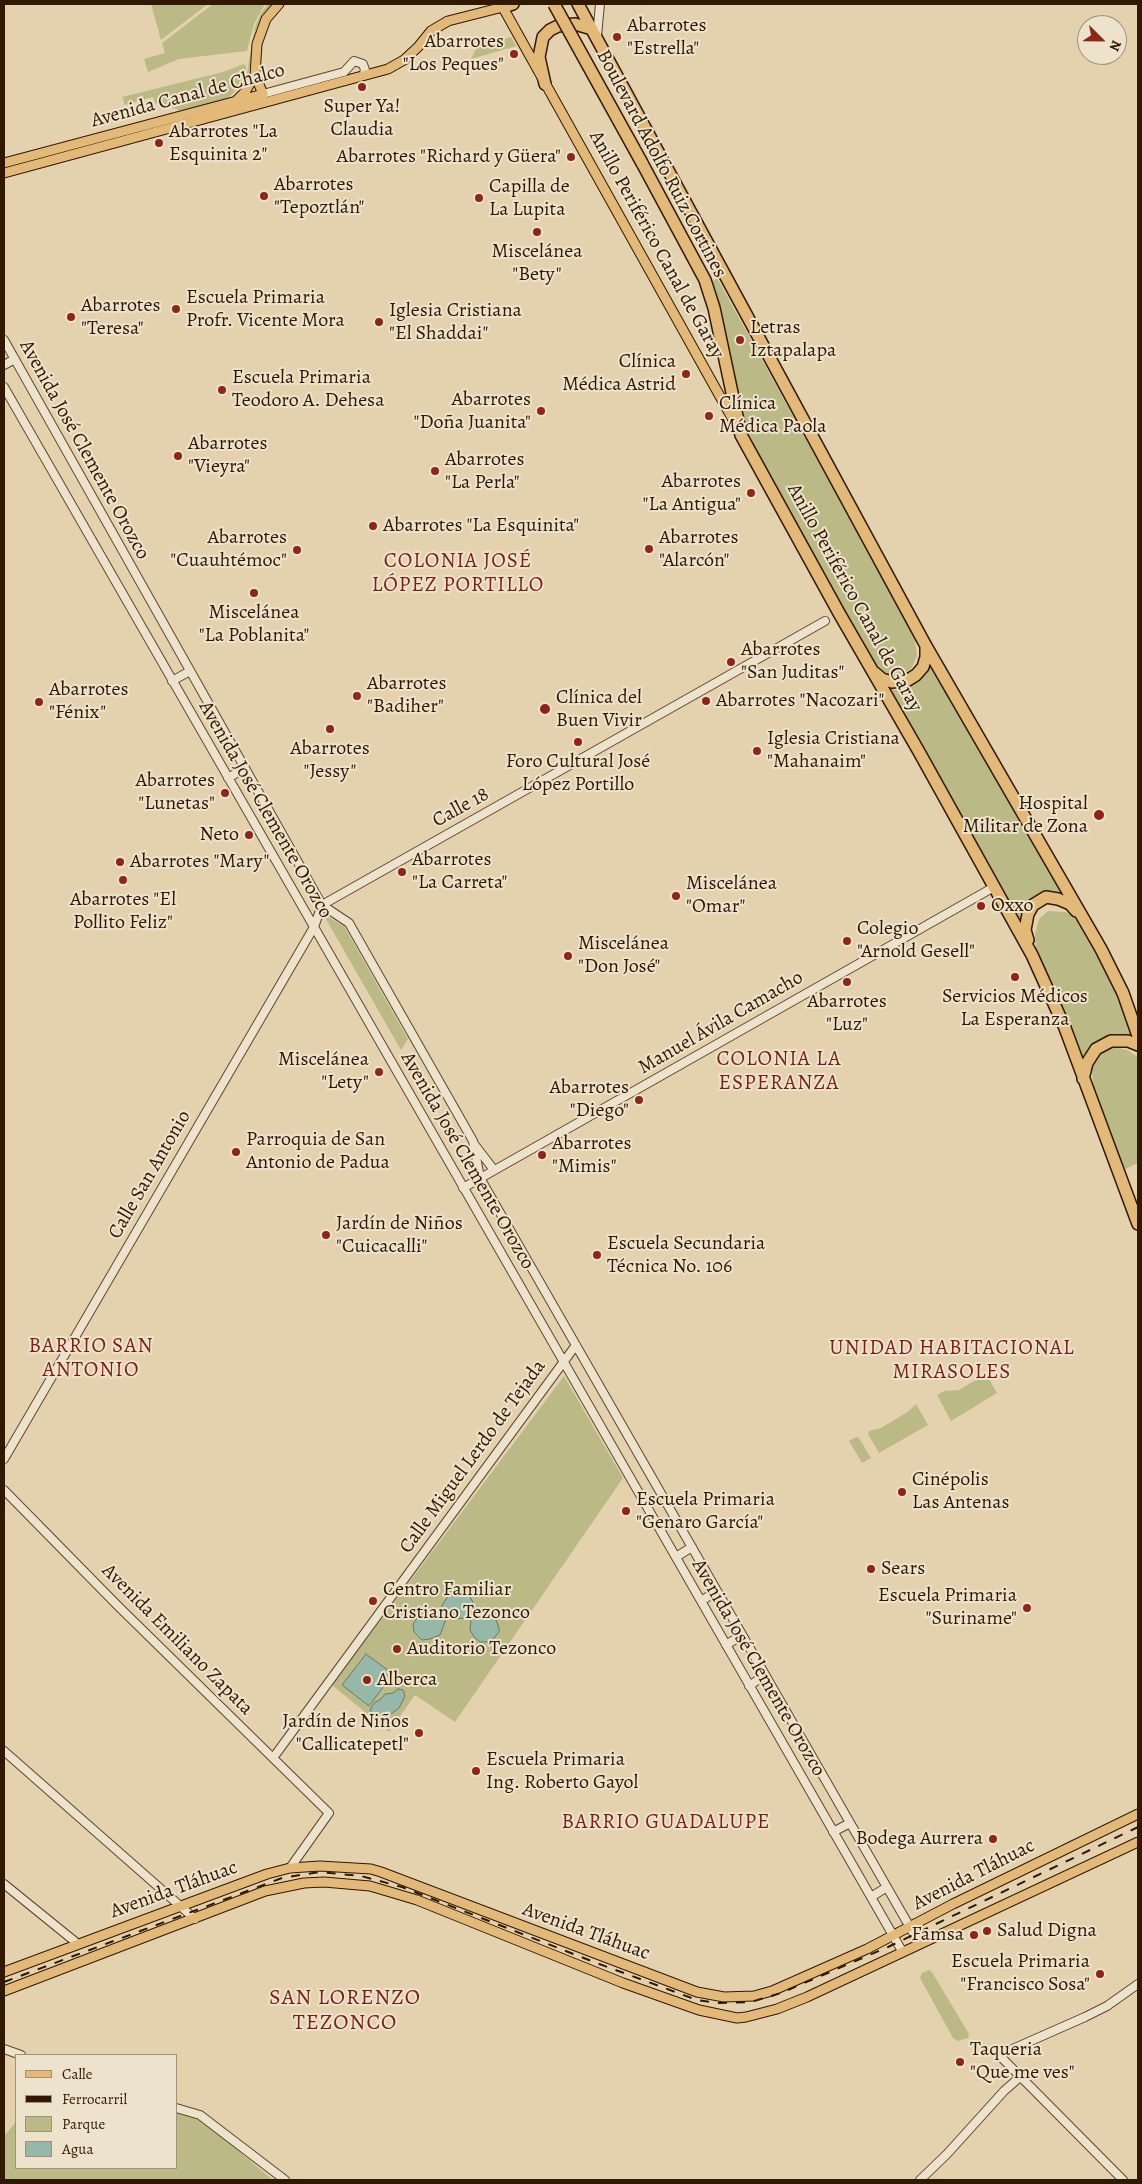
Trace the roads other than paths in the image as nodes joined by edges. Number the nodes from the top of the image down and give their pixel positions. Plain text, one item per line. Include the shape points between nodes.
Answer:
1 (279, 4) edge
2 (554, 4) edge
3 (578, 4) edge
4 (600, 4) edge
5 (506, 5) edge
6 (594, 34) junction
7 (254, 72) junction
8 (363, 76) junction
9 (545, 84) junction
10 (263, 94) junction
11 (235, 101) junction
12 (4, 163) edge
13 (4, 173) edge
14 (4, 340) edge
15 (14, 359) junction
16 (4, 365) edge
17 (4, 387) edge
18 (741, 435) junction
19 (825, 621) dead end
20 (926, 646) junction
21 (870, 668) junction
22 (190, 670) junction
23 (172, 680) junction
24 (245, 768) junction
25 (228, 778) junction
26 (994, 886) junction
27 (322, 905) junction
28 (1084, 919) junction
29 (314, 927) junction
30 (1032, 955) junction
31 (1138, 1036) edge
32 (1138, 1044) edge
33 (1083, 1079) junction
34 (473, 1141) junction
35 (494, 1170) junction
36 (480, 1178) junction
37 (463, 1188) junction
38 (1138, 1224) edge
39 (576, 1345) junction
40 (564, 1362) junction
41 (4, 1460) edge
42 (4, 1490) edge
43 (692, 1547) junction
44 (676, 1557) junction
45 (717, 1591) junction
46 (701, 1601) junction
47 (742, 1635) junction
48 (726, 1645) junction
49 (765, 1674) junction
50 (749, 1686) junction
51 (4, 1750) edge
52 (273, 1758) junction
53 (1138, 1814) edge
54 (850, 1823) junction
55 (833, 1832) junction
56 (1138, 1842) edge
57 (290, 1868) junction
58 (4, 1884) edge
59 (887, 1887) junction
60 (871, 1897) junction
61 (182, 1906) junction
62 (195, 1919) junction
63 (513, 1924) junction
64 (910, 1927) junction
65 (508, 1936) junction
66 (893, 1936) junction
67 (919, 1943) junction
68 (78, 1944) junction
69 (902, 1951) junction
70 (4, 1972) edge
71 (1138, 1984) edge
72 (4, 1991) edge
73 (4, 2049) edge
74 (18, 2054) edge
75 (1021, 2076) junction
76 (178, 2109) edge
77 (285, 2180) edge
78 (920, 2180) edge
79 (1123, 2180) edge

1 - 7 main road via 266,19 257,44
2 - 18 highway, Boulevard Adolfo Ruiz Cortines, bridge via 705,280
3 - 6 highway, Anillo Periférico Canal de Garay
4 - 6 street
5 - 8 main road, Avenida Canal de Chalco via 448,21 431,31 404,60 388,69
5 - 9 main road, Anillo Periférico Canal de Garay
6 - 9 highway via 575,24 550,30 544,37 539,57
6 - 20 highway, Anillo Periférico Canal de Garay
7 - 10 main road
7 - 11 main road via 245,92
8 - 10 street, Avenida Canal de Chalco via 363,64 354,61 344,72
8 - 13 main road, Avenida Canal de Chalco
9 - 18 main road, Anillo Periférico Canal de Garay
10 - 11 main road, Avenida Canal de Chalco
11 - 12 main road, Avenida Canal de Chalco
14 - 15 street, Avenida José Clemente Orozco
15 - 16 street
15 - 22 street, Avenida José Clemente Orozco
17 - 23 street, Avenida José Clemente Orozco
18 - 21 highway, Anillo Periférico Canal de Garay
19 - 27 street, Calle 18
20 - 21 highway via 923,667 908,680 887,681
20 - 28 highway, Anillo Periférico Canal de Garay
21 - 26 highway, Anillo Periférico Canal de Garay
22 - 23 street
22 - 24 street, Avenida José Clemente Orozco
23 - 25 street, Avenida José Clemente Orozco
24 - 25 street
24 - 27 street, Avenida José Clemente Orozco
25 - 29 street, Avenida José Clemente Orozco
26 - 30 highway, Anillo Periférico Canal de Garay
26 - 35 street, Manuel Ávila Camacho
27 - 29 street, Calle San Antonio
27 - 34 street, Avenida José Clemente Orozco via 349,923
28 - 30 highway via 1070,904 1046,897 1028,914 1025,930
28 - 31 highway, Anillo Periférico Canal de Garay via 1123,993
29 - 37 street, Avenida José Clemente Orozco
29 - 41 street, Calle San Antonio
30 - 33 highway, Anillo Periférico Canal de Garay via 1065,1028
32 - 33 highway via 1111,1041 1096,1049 1087,1063
33 - 38 highway, Anillo Periférico Canal de Garay
34 - 35 street
34 - 36 street, Avenida José Clemente Orozco
35 - 36 street, Manuel Ávila Camacho
36 - 37 street, Manuel Ávila Camacho
36 - 39 street, Avenida José Clemente Orozco
37 - 40 street, Avenida José Clemente Orozco
39 - 40 street, Calle Miguel Lerdo de Tejada
39 - 43 street, Avenida José Clemente Orozco
40 - 44 street, Avenida José Clemente Orozco
40 - 52 street, Calle Miguel Lerdo de Tejada
42 - 52 street, Avenida Emiliano Zapata
43 - 44 street
43 - 45 street, Avenida José Clemente Orozco
44 - 46 street, Avenida José Clemente Orozco
45 - 46 street
45 - 47 street, Avenida José Clemente Orozco
46 - 48 street, Avenida José Clemente Orozco
47 - 48 street
47 - 49 street, Avenida José Clemente Orozco
48 - 50 street, Avenida José Clemente Orozco
49 - 50 street
49 - 54 street, Avenida José Clemente Orozco
50 - 55 street, Avenida José Clemente Orozco
51 - 61 street
52 - 57 street, Avenida Emiliano Zapata via 329,1813
53 - 64 main road, Avenida Tláhuac
54 - 55 street
54 - 59 street, Avenida José Clemente Orozco
55 - 60 street, Avenida José Clemente Orozco
56 - 67 main road, Avenida Tláhuac
57 - 61 main road, Avenida Tláhuac
57 - 63 main road, Avenida Tláhuac via 371,1869
58 - 68 street
59 - 60 street
59 - 64 street, Avenida José Clemente Orozco
60 - 66 street, Avenida José Clemente Orozco
61 - 62 street
61 - 68 main road, Avenida Tláhuac
62 - 65 main road, Avenida Tláhuac via 265,1891 309,1882 353,1883 417,1900
62 - 72 main road, Avenida Tláhuac
63 - 65 main road via 515,1932
63 - 66 main road, Avenida Tláhuac via 697,1992 724,1997 772,1991
64 - 66 main road, Avenida Tláhuac
64 - 67 street, Avenida José Clemente Orozco
65 - 69 main road, Avenida Tláhuac via 623,1983 699,2010 737,2018 785,2006
66 - 69 street, Avenida José Clemente Orozco
67 - 69 main road, Avenida Tláhuac
68 - 70 main road, Avenida Tláhuac
71 - 75 street via 1085,2017 999,2056
73 - 74 street
75 - 78 street
75 - 79 street
76 - 77 street via 200,2115

